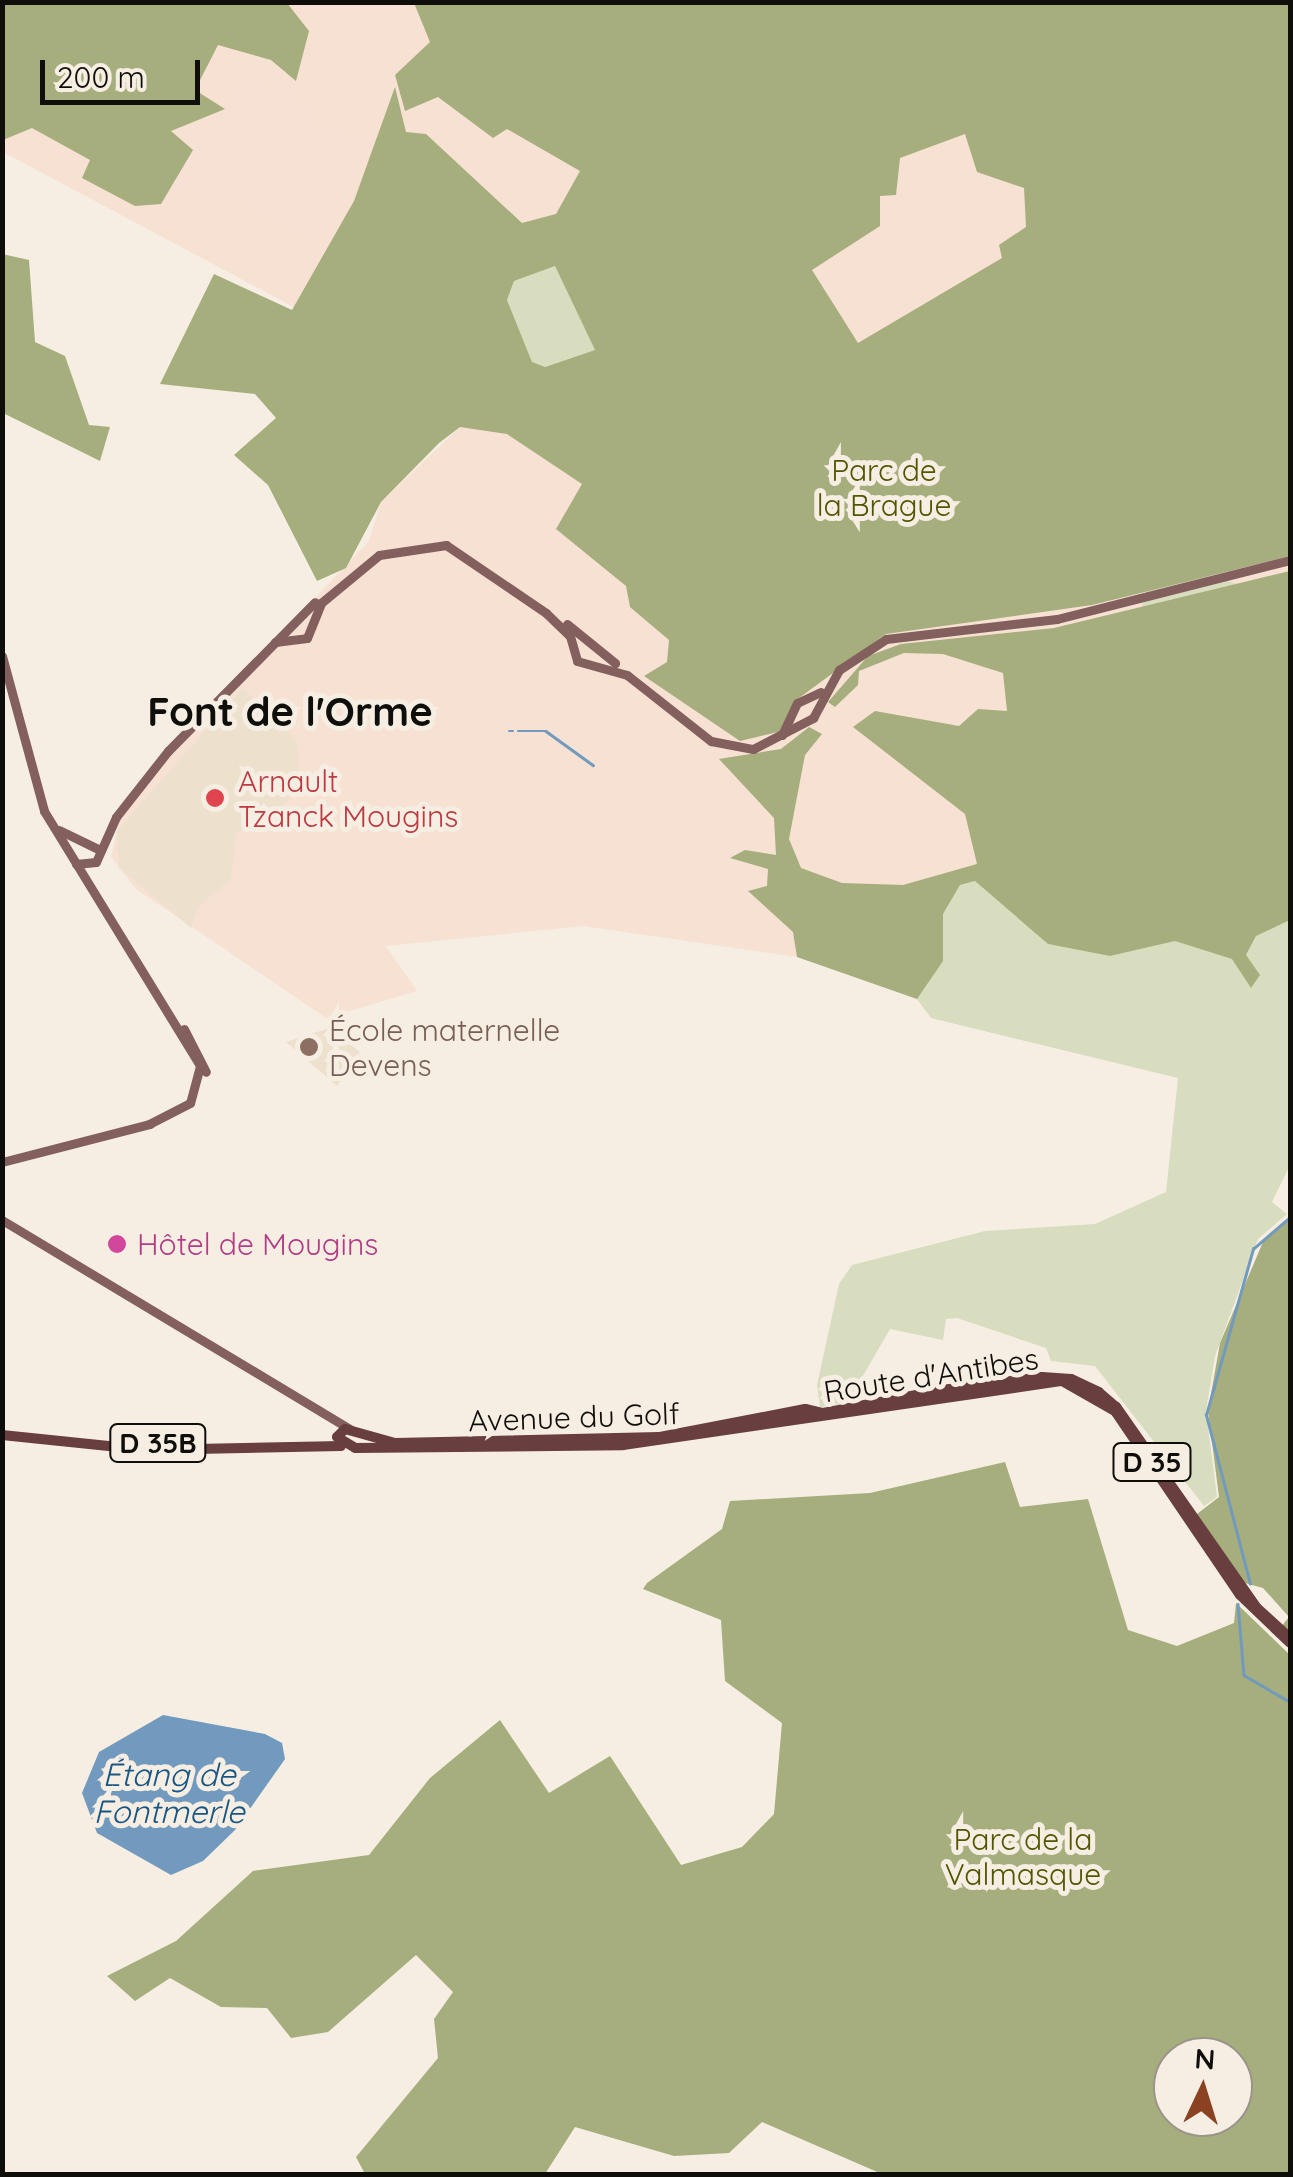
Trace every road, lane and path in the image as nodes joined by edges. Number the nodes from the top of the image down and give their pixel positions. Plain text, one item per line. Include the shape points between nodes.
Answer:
1 (1290, 562) edge
2 (304, 622) junction
3 (287, 628) junction
4 (293, 640) junction
5 (584, 640) junction
6 (275, 642) junction
7 (572, 646) junction
8 (594, 650) junction
9 (2, 656) edge
10 (588, 661) junction
11 (812, 703) junction
12 (794, 713) junction
13 (804, 721) junction
14 (56, 829) junction
15 (108, 829) junction
16 (88, 838) junction
17 (71, 848) junction
18 (100, 850) junction
19 (76, 864) junction
20 (90, 866) junction
21 (91, 889) junction
22 (2, 1162) edge
23 (2, 1220) edge
24 (799, 1419) joint
25 (331, 1420) junction
26 (2, 1432) edge
27 (352, 1433) junction
28 (341, 1441) junction
29 (439, 1445) junction
30 (1290, 1640) edge

1 - 11 main road via 1058,619 886,639 855,654
2 - 3 main road
2 - 4 main road via 307,638
2 - 5 main road via 376,551 434,538 482,554
2 - 7 main road via 379,555 436,544 487,565
3 - 4 main road
3 - 6 main road
4 - 6 main road
5 - 7 main road
5 - 8 main road
6 - 15 main road via 174,744
7 - 10 main road via 574,659
8 - 10 main road
8 - 12 main road via 728,743 775,739
9 - 14 main road
10 - 13 main road via 627,675 711,741 769,746
11 - 12 main road
11 - 13 main road
12 - 13 main road
14 - 16 main road
14 - 17 main road
15 - 16 main road
15 - 18 main road
16 - 17 main road
16 - 18 main road
17 - 19 main road
18 - 20 main road
19 - 20 main road
19 - 21 main road
20 - 21 main road
21 - 22 main road via 165,1009 200,1083 184,1108 148,1124
23 - 25 main road, Avenue du Golf
24 - 29 main road, Avenue du Golf via 659,1437
24 - 30 main road, Route d'Antibes / D 35 via 1052,1377 1100,1392 1257,1608
25 - 27 main road, Avenue du Golf
25 - 28 main road
26 - 28 main road, D 35B via 174,1447
27 - 28 main road
27 - 29 main road, Avenue du Golf
28 - 29 main road, Avenue du Golf

